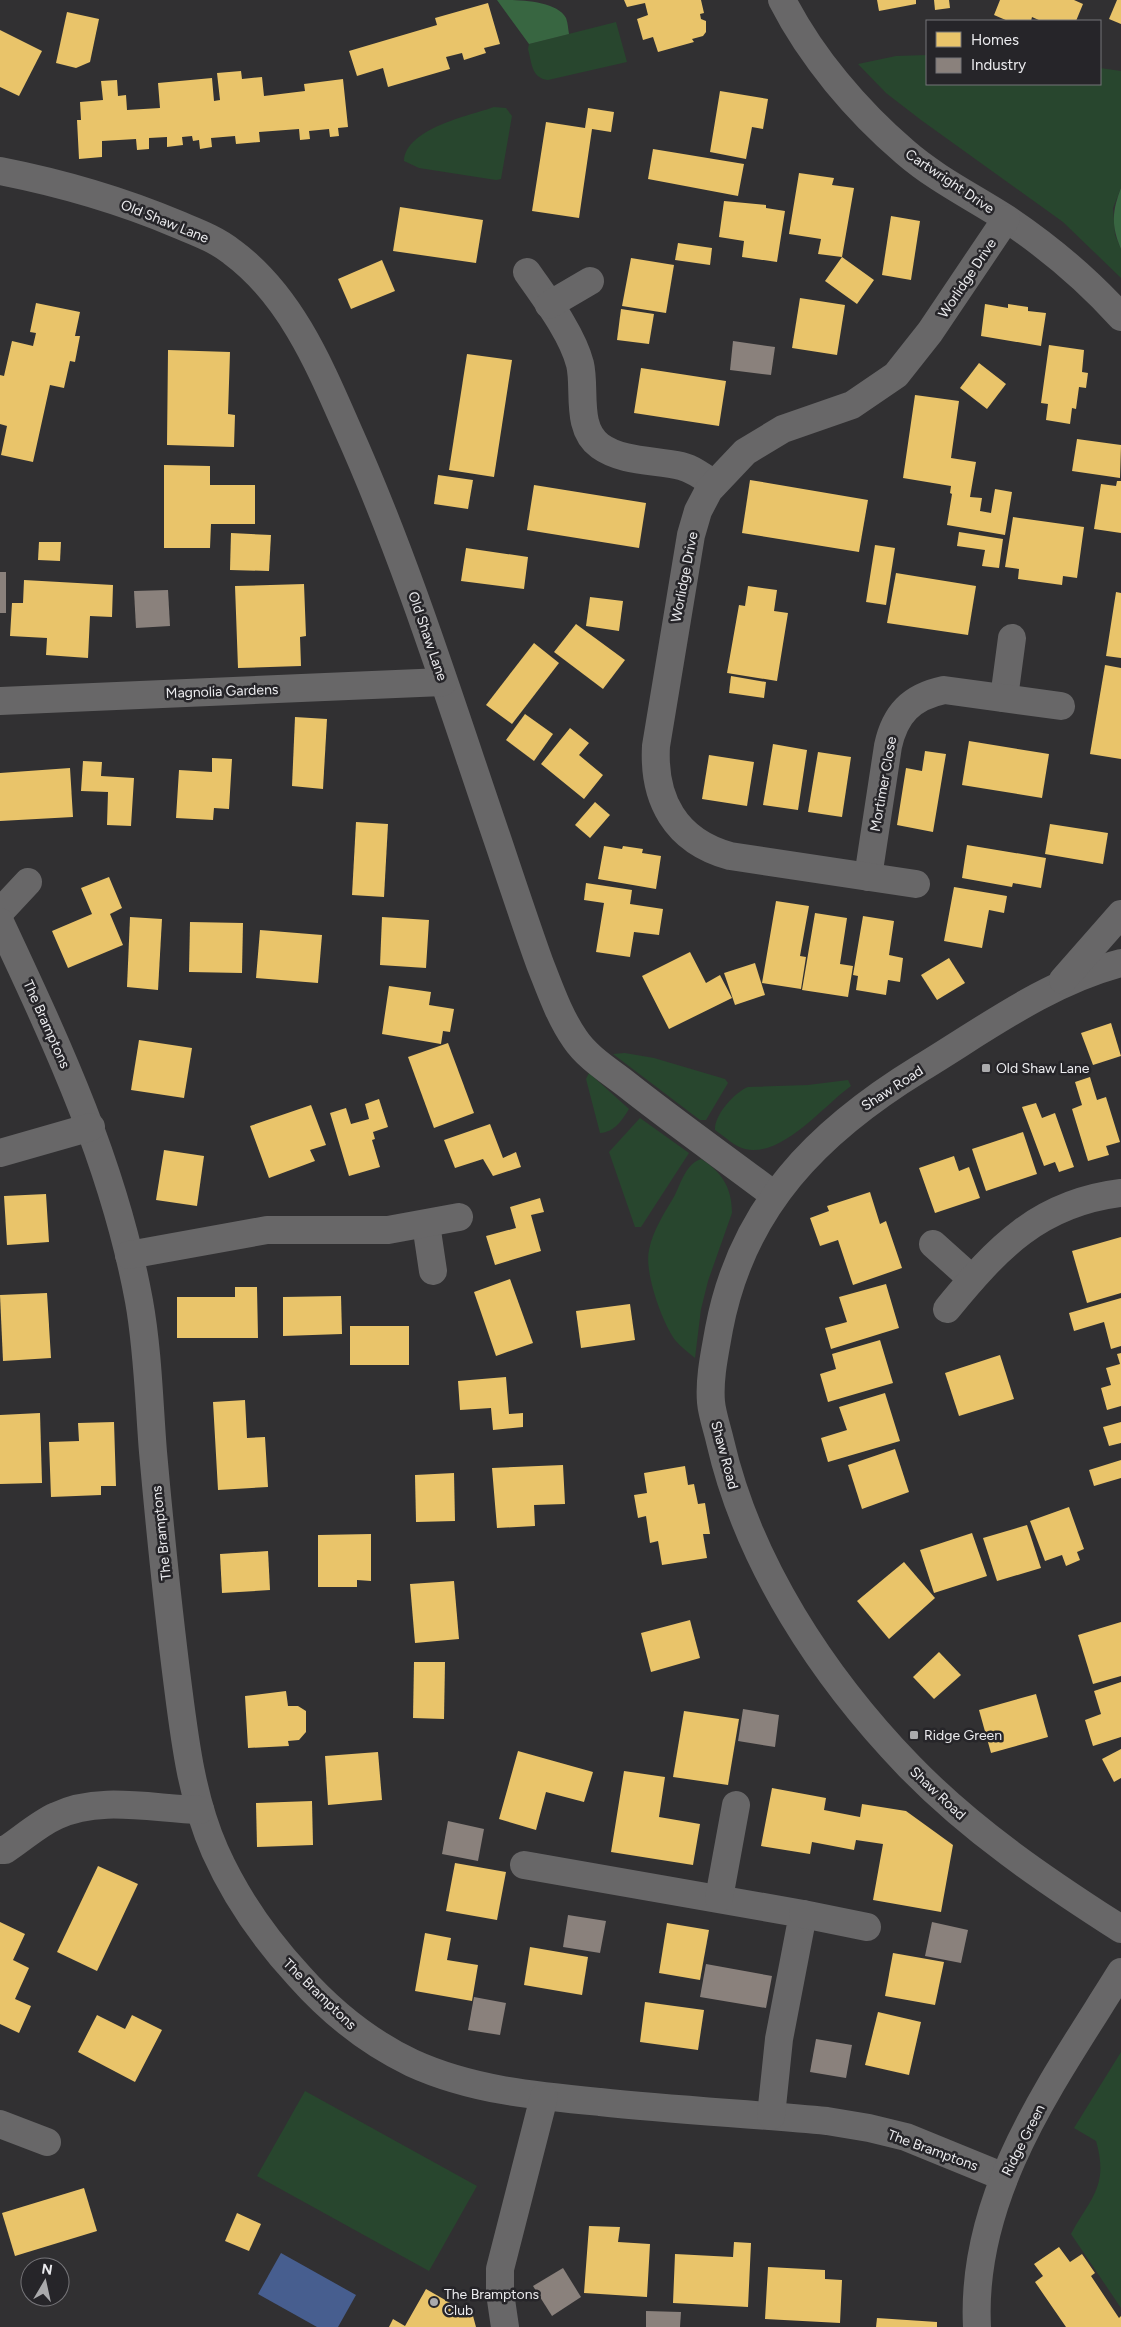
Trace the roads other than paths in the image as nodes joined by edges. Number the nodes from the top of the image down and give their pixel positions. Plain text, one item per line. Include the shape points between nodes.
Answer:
1 (782, 0) edge
2 (0, 171) edge
3 (1006, 219) junction
4 (527, 272) dead end
5 (590, 280) dead end
6 (549, 305) junction
7 (1121, 317) edge
8 (714, 484) junction
9 (1012, 638) dead end
10 (443, 682) junction
11 (1004, 698) junction
12 (0, 701) edge
13 (1061, 706) dead end
14 (868, 877) junction
15 (28, 882) dead end
16 (916, 884) dead end
17 (0, 912) edge
18 (1121, 914) edge
19 (0, 922) edge
20 (1121, 962) edge
21 (1060, 983) junction
22 (91, 1127) junction
23 (0, 1153) edge
24 (1121, 1193) edge
25 (774, 1195) junction
26 (459, 1217) dead end
27 (426, 1224) junction
28 (932, 1244) dead end
29 (129, 1255) junction
30 (433, 1272) dead end
31 (972, 1279) junction
32 (947, 1309) dead end
33 (736, 1805) dead end
34 (200, 1810) junction
35 (0, 1850) edge
36 (524, 1865) dead end
37 (719, 1898) junction
38 (803, 1914) junction
39 (867, 1927) dead end
40 (1121, 1929) edge
41 (1121, 1972) edge
42 (544, 2097) junction
43 (771, 2116) junction
44 (0, 2124) edge
45 (47, 2142) dead end
46 (1004, 2177) junction
47 (505, 2327) edge
48 (977, 2327) edge

1 - 3 street, Cartwright Drive via 806,41 878,126 906,153
2 - 10 street, Old Shaw Lane via 68,186 156,215 232,251 257,274 296,323 324,376 365,467
3 - 7 street, Cartwright Drive via 1089,282
3 - 8 street, Worlidge Drive via 930,332 896,375 852,405 783,429 762,440 745,452
4 - 6 street
5 - 6 street
6 - 8 street via 579,361 585,422 598,445 636,459 690,469
8 - 14 street, Worlidge Drive via 698,511 686,560 656,746 655,768 660,792 668,811 682,829 712,851
9 - 11 street
10 - 12 street, Magnolia Gardens
10 - 25 street, Old Shaw Lane via 535,950 555,1002 576,1041 637,1093
11 - 13 street, Mortimer Close
11 - 14 street, Mortimer Close via 944,690 928,694 905,708 891,732
14 - 16 street, Worlidge Drive
15 - 17 street
18 - 21 street, Shaw Road
19 - 22 street, The Bramptons
20 - 21 street, Shaw Road
21 - 25 street, Shaw Road via 871,1100 817,1146
22 - 23 street
22 - 29 street, The Bramptons via 116,1202
24 - 31 street via 1070,1205 1038,1220 1006,1243
25 - 40 street, Shaw Road via 734,1270 716,1342 711,1402 733,1489 754,1542 789,1608 827,1666 883,1738 997,1845
26 - 27 street
27 - 29 street via 380,1231 267,1230
27 - 30 street
28 - 31 street
29 - 34 street, The Bramptons via 145,1345 159,1527 184,1736
31 - 32 street
33 - 37 street
34 - 35 street via 80,1807 55,1816 13,1845
34 - 42 street, The Bramptons via 230,1881 268,1942 343,2020 378,2045 414,2064 487,2088
36 - 37 street
37 - 38 street
38 - 39 street
38 - 43 street via 779,2039
41 - 46 street, Ridge Green via 1020,2140
42 - 43 street, The Bramptons
42 - 47 street via 500,2269
43 - 46 street, The Bramptons via 827,2121 887,2132
44 - 45 street
46 - 48 street, Ridge Green via 981,2255

